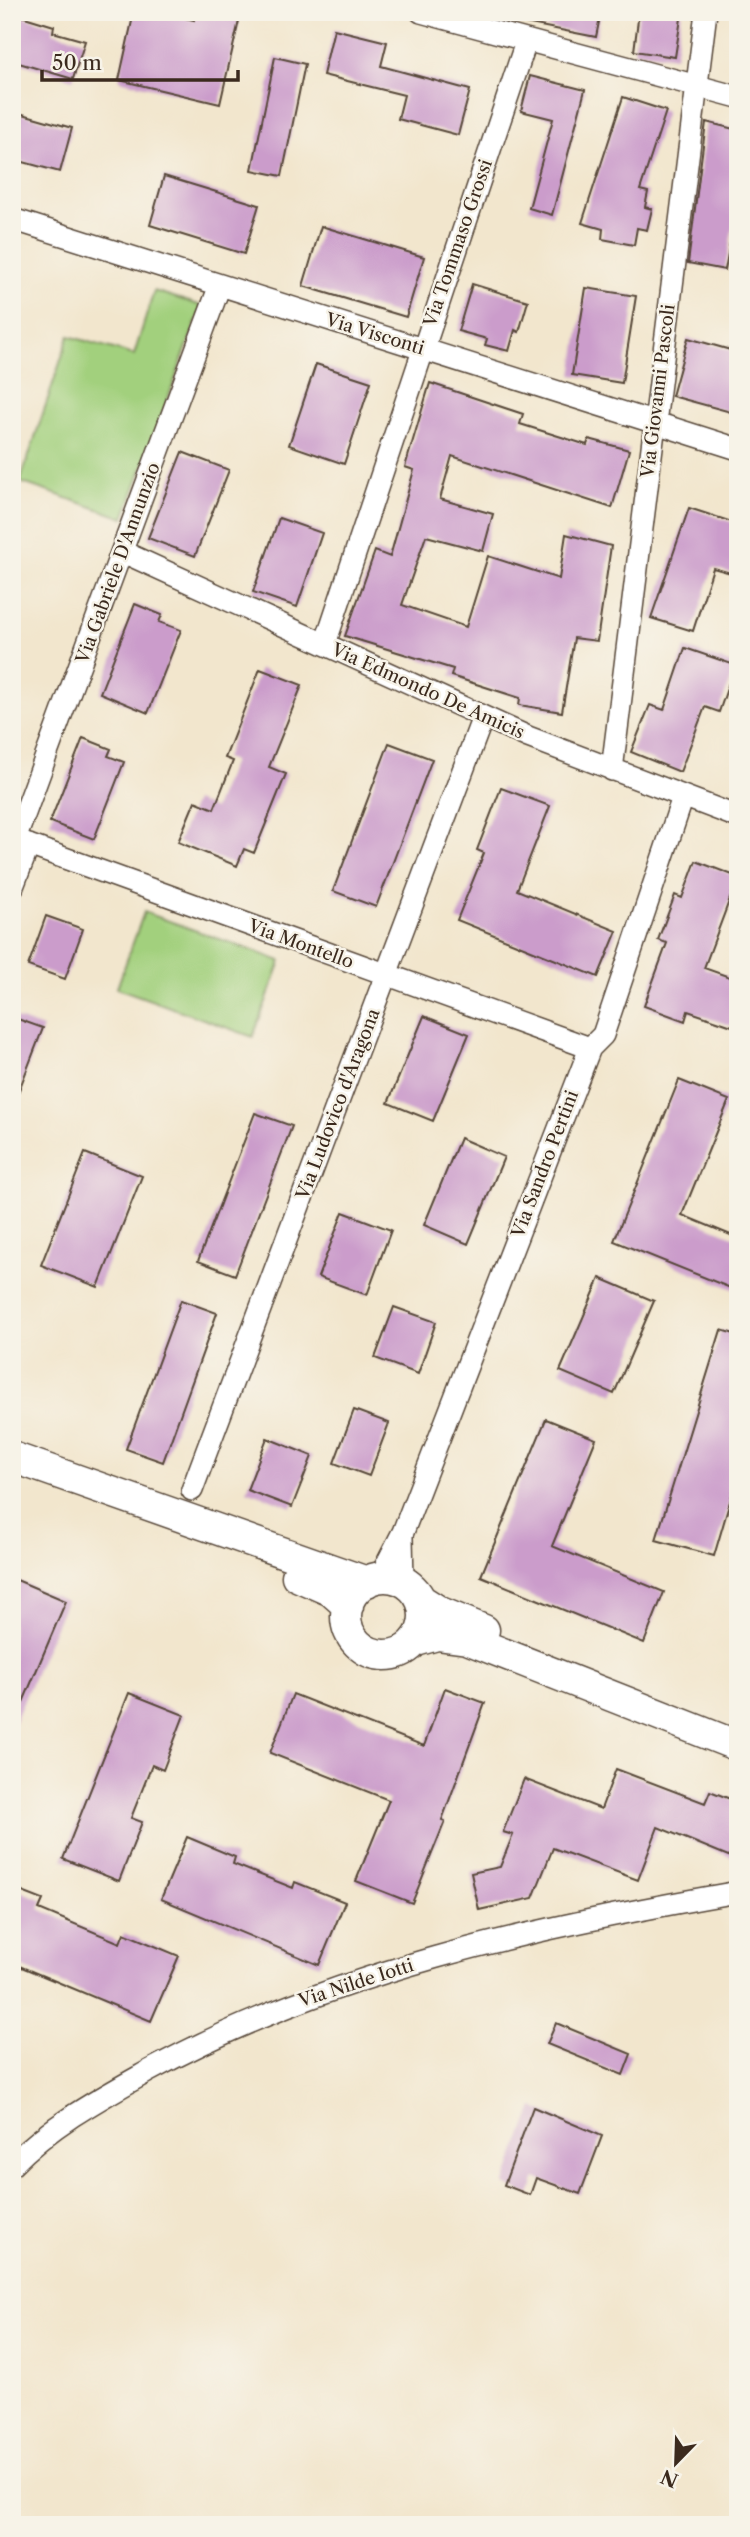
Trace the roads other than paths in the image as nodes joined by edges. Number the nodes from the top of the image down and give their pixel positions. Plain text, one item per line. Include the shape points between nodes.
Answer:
1 (421, 12) edge
2 (706, 12) edge
3 (526, 42) junction
4 (695, 87) junction
5 (738, 97) edge
6 (12, 219) edge
7 (220, 285) junction
8 (423, 349) junction
9 (655, 422) junction
10 (738, 449) edge
11 (123, 552) junction
12 (325, 644) junction
13 (483, 717) junction
14 (612, 770) junction
15 (683, 797) junction
16 (738, 817) edge
17 (18, 841) edge
18 (12, 889) edge
19 (386, 975) junction
20 (590, 1048) junction
21 (12, 1457) edge
22 (12, 1476) edge
23 (192, 1490) dead end
24 (393, 1585) junction
25 (348, 1606) junction
26 (416, 1641) junction
27 (738, 1731) edge
28 (738, 1746) edge
29 (738, 1892) edge
30 (12, 2165) edge

1 - 3 street
2 - 4 street, Via Giovanni Pascoli
3 - 4 street
3 - 8 street, Via Tommaso Grossi
4 - 5 street
4 - 9 street, Via Giovanni Pascoli
6 - 7 street, Via Visconti
7 - 8 street, Via Visconti
7 - 11 street, Via Gabriele D'Annunzio
8 - 9 street, Via Visconti
8 - 12 street, Via Tommaso Grossi
9 - 10 street, Via Visconti
9 - 14 street, Via Giovanni Pascoli
11 - 12 street, Via Edmondo De Amicis
11 - 17 street, Via Gabriele D'Annunzio
12 - 13 street, Via Edmondo De Amicis
13 - 14 street, Via Edmondo De Amicis
13 - 19 street, Via Ludovico d'Aragona
14 - 15 street, Via Edmondo De Amicis
15 - 16 street, Via Edmondo De Amicis
15 - 20 street, Via Sandro Pertini via 603,1035
17 - 18 street, Via Gabriele D'Annunzio
17 - 19 street, Via Montello
19 - 20 street, Via Montello
19 - 23 street, Via Ludovico d'Aragona
20 - 24 street, Via Sandro Pertini via 403,1532
21 - 24 street
22 - 25 street via 307,1579
24 - 25 street via 355,1591
24 - 26 street via 425,1619
24 - 27 street via 440,1612
25 - 26 street via 346,1622 351,1635 372,1653 388,1655 406,1650
26 - 28 street via 437,1635 467,1639
29 - 30 street, Via Nilde Iotti via 528,1934 295,2002 110,2092 47,2133

